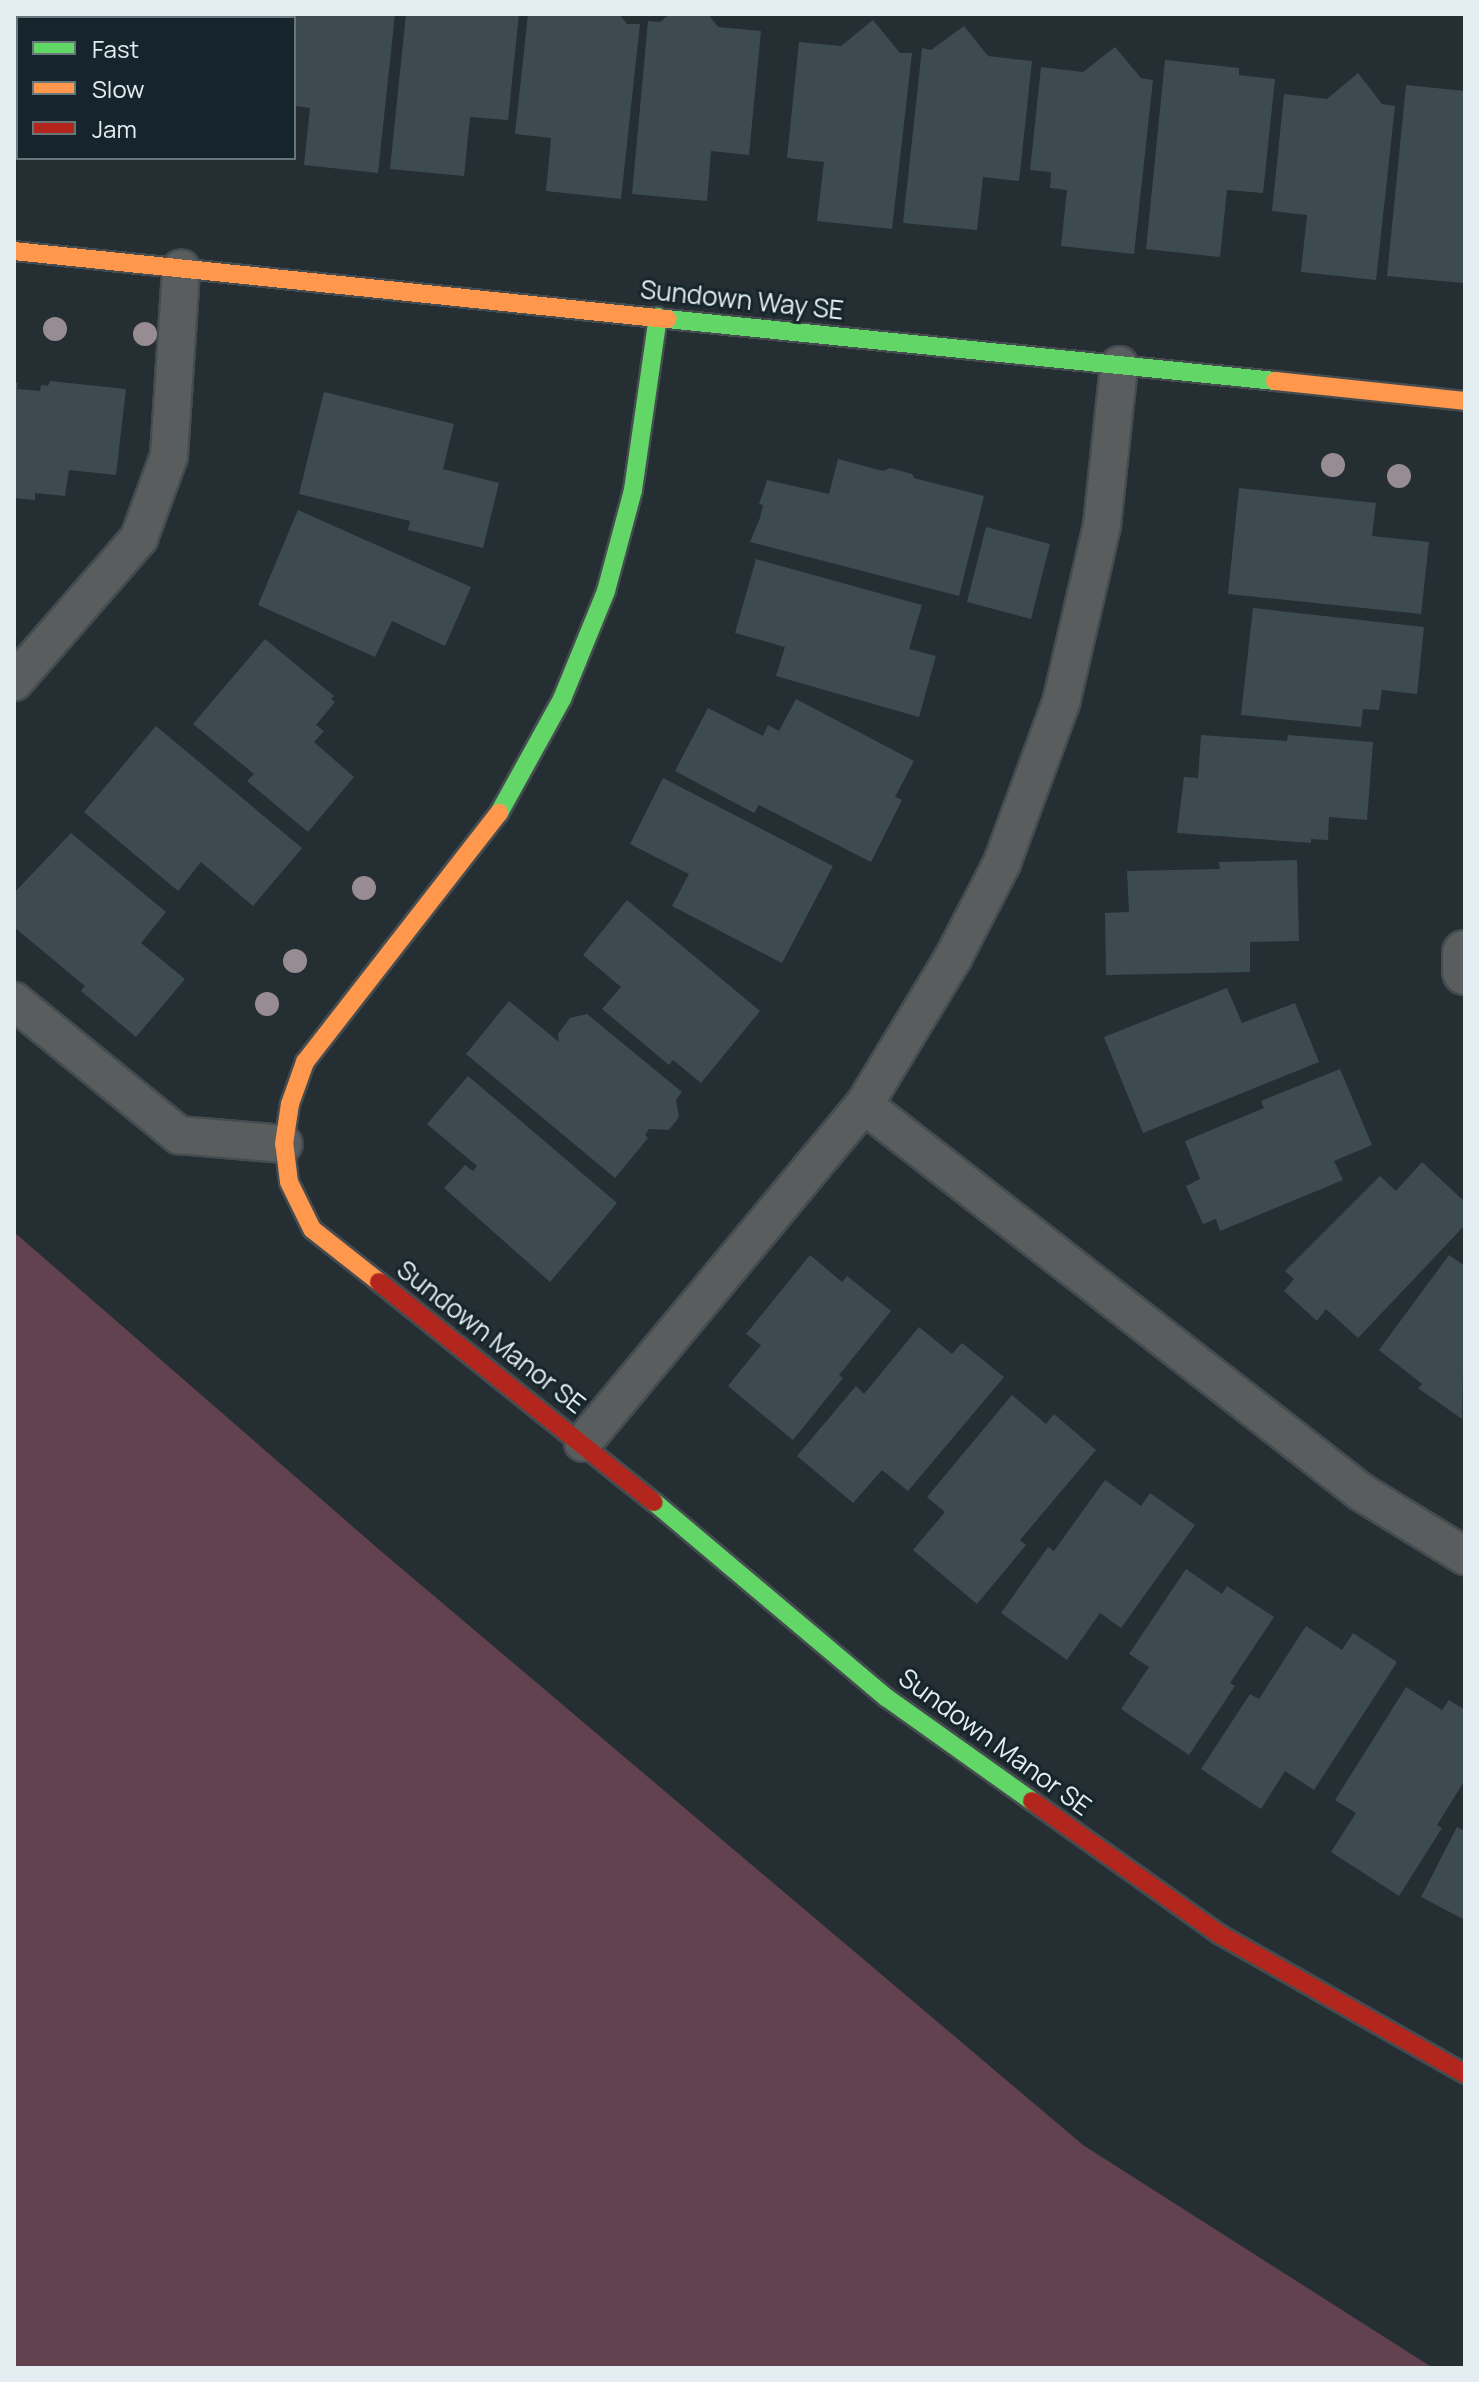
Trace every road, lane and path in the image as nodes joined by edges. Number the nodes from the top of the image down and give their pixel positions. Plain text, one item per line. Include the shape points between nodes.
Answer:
1 (14, 251) edge
2 (181, 268) junction
3 (658, 317) junction
4 (1119, 365) junction
5 (1465, 401) edge
6 (14, 682) edge
7 (1465, 953) edge
8 (1465, 972) edge
9 (14, 1001) edge
10 (864, 1105) junction
11 (284, 1144) junction
12 (583, 1443) junction
13 (1465, 1556) edge
14 (1465, 2074) edge

1 - 2 street, Sundown Way SE
2 - 3 street, Sundown Way SE
2 - 6 lane via 169,456 139,538
3 - 4 street, Sundown Way SE
3 - 11 street, Sundown Manor SE via 633,490 606,591 562,699 509,801 305,1062 290,1104
4 - 5 street, Sundown Way SE
4 - 10 lane via 1102,525 1061,703 1002,863 953,958
7 - 8 street
9 - 11 lane via 179,1135
10 - 12 lane
10 - 13 lane via 1361,1492
11 - 12 street, Sundown Manor SE via 289,1182 312,1229
12 - 14 street, Sundown Manor SE via 887,1698 1219,1934

